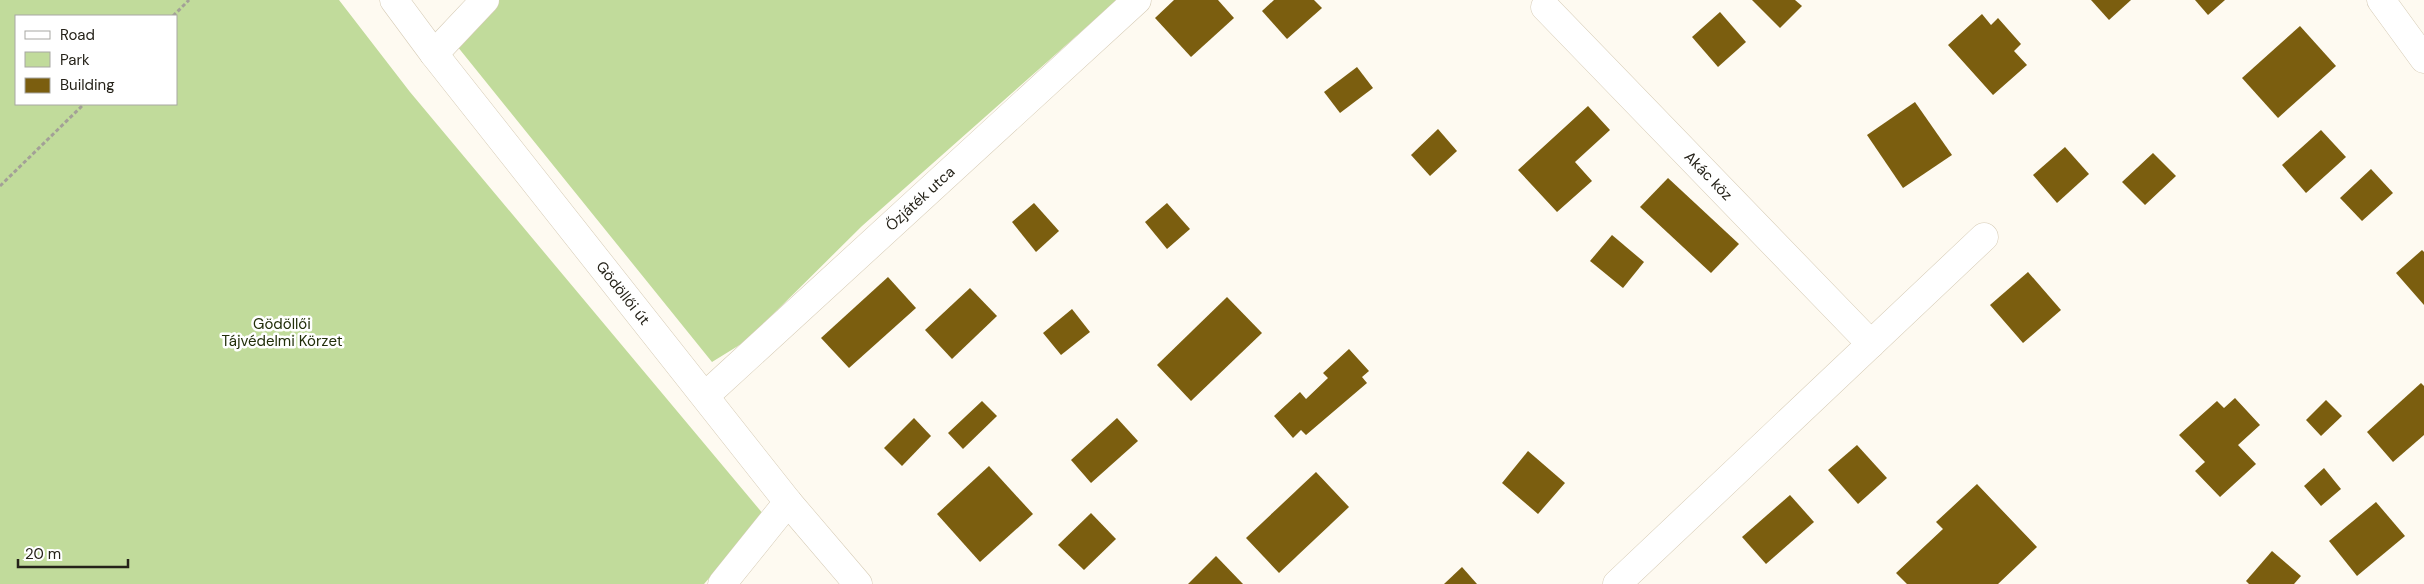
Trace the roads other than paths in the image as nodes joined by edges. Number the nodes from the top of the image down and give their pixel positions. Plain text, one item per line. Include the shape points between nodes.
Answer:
1 (394, 0) edge
2 (485, 0) edge
3 (1137, 0) edge
4 (2381, 0) edge
5 (1545, 7) dead end
6 (434, 54) junction
7 (2424, 60) edge
8 (1984, 237) dead end
9 (1871, 344) junction
10 (705, 396) junction
11 (788, 502) junction
12 (722, 584) edge
13 (858, 584) edge
14 (1617, 584) edge

1 - 6 street, Gödöllői út
2 - 6 street
3 - 10 street, Őzjáték utca
4 - 7 street
5 - 9 street, Akác köz
6 - 10 street, Gödöllői út
8 - 9 street
9 - 14 street
10 - 11 street, Gödöllői út
11 - 12 street
11 - 13 street, Gödöllői út

